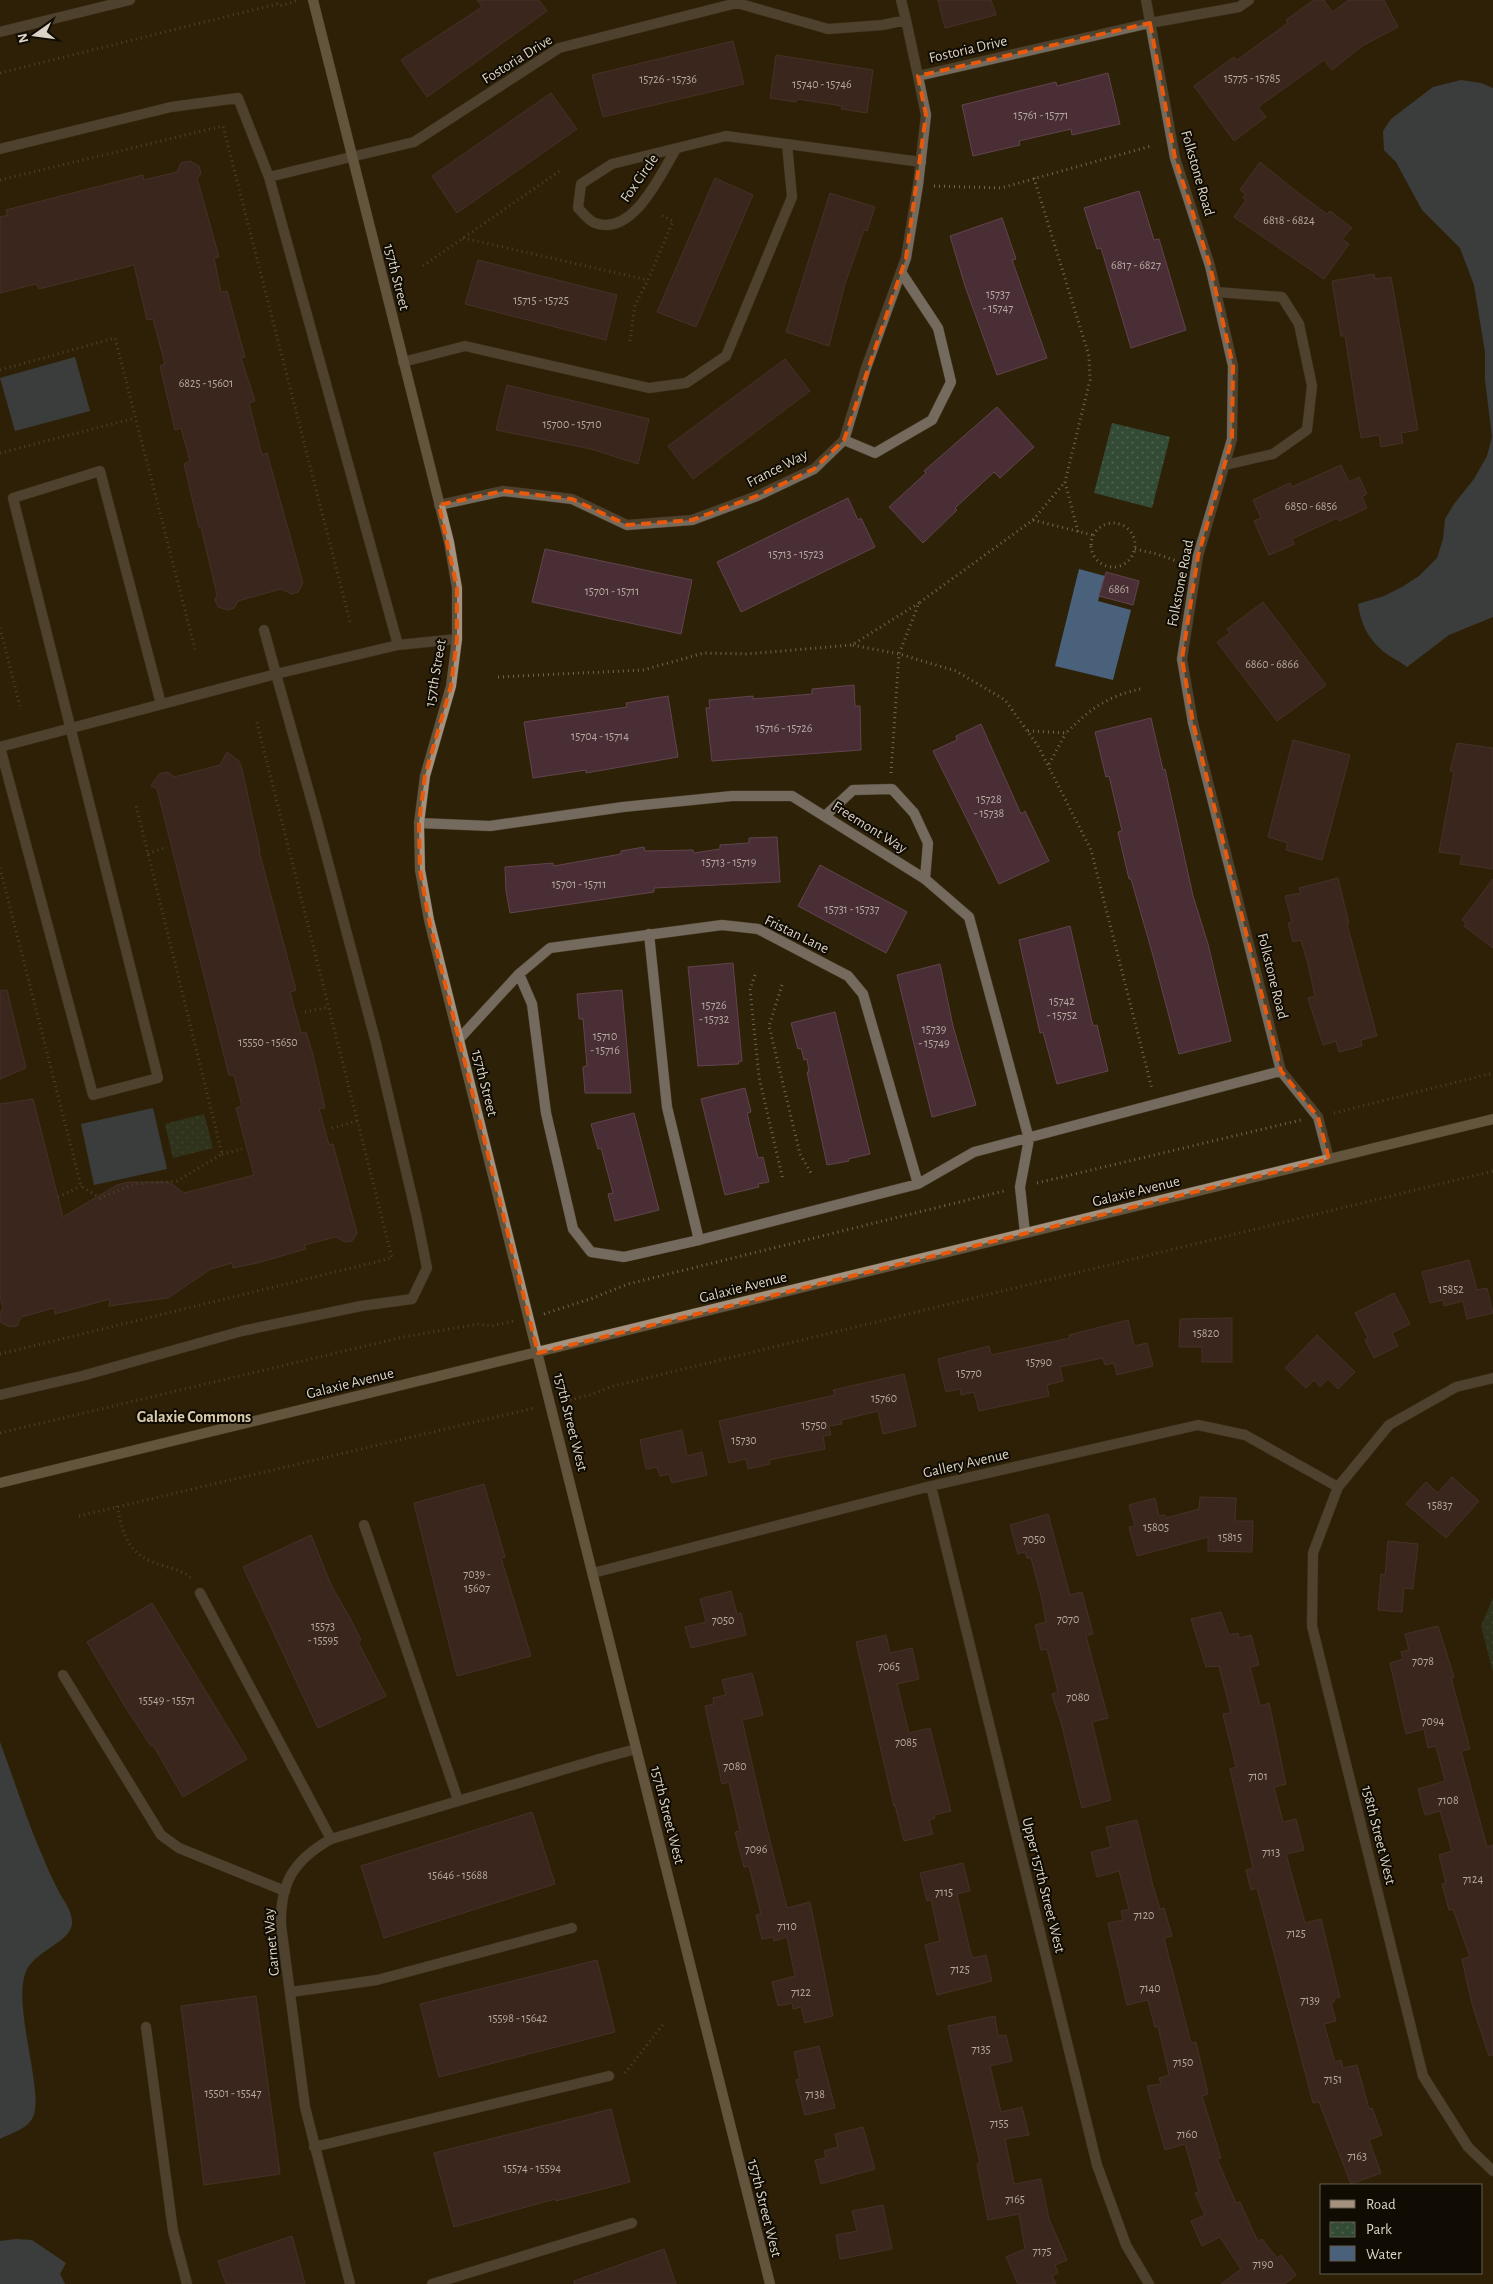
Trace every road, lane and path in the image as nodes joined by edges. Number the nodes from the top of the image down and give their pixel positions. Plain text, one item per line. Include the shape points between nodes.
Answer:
1 (130, 0) edge
2 (300, 0) edge
3 (313, 0) edge
4 (900, 0) edge
5 (1146, 0) edge
6 (1248, 0) edge
7 (906, 20) junction
8 (1150, 24) junction
9 (0, 32) edge
10 (0, 73) edge
11 (918, 76) junction
12 (787, 144) junction
13 (1151, 146) dead end
14 (0, 149) edge
15 (676, 149) junction
16 (351, 157) junction
17 (921, 162) junction
18 (561, 170) dead end
19 (270, 177) junction
20 (1034, 178) junction
21 (0, 180) edge
22 (918, 185) junction
23 (661, 215) dead end
24 (463, 238) junction
25 (423, 266) dead end
26 (901, 272) junction
27 (648, 280) junction
28 (1216, 292) junction
29 (630, 341) dead end
30 (403, 362) junction
31 (0, 370) edge
32 (136, 418) junction
33 (844, 440) junction
34 (0, 454) edge
35 (1225, 465) junction
36 (1065, 482) junction
37 (439, 505) junction
38 (1032, 520) junction
39 (1078, 532) junction
40 (1092, 535) junction
41 (1135, 549) junction
42 (1196, 568) junction
43 (919, 603) junction
44 (350, 622) dead end
45 (0, 628) edge
46 (264, 630) dead end
47 (457, 639) junction
48 (398, 645) junction
49 (852, 645) junction
50 (196, 653) dead end
51 (899, 654) junction
52 (276, 674) junction
53 (498, 677) dead end
54 (1144, 688) dead end
55 (160, 704) junction
56 (20, 706) dead end
57 (256, 719) dead end
58 (69, 729) junction
59 (1027, 731) junction
60 (1066, 733) junction
61 (0, 747) edge
62 (1048, 765) junction
63 (892, 789) junction
64 (136, 805) dead end
65 (825, 816) junction
66 (419, 823) junction
67 (167, 847) dead end
68 (148, 854) junction
69 (0, 868) edge
70 (925, 879) junction
71 (6, 891) junction
72 (0, 892) edge
73 (649, 934) junction
74 (519, 974) junction
75 (755, 975) dead end
76 (782, 985) dead end
77 (328, 1006) junction
78 (305, 1012) dead end
79 (459, 1039) junction
80 (1281, 1071) junction
81 (1493, 1073) edge
82 (1155, 1105) junction
83 (1318, 1116) junction
84 (1493, 1119) edge
85 (357, 1121) junction
86 (332, 1128) dead end
87 (1029, 1139) junction
88 (242, 1148) dead end
89 (222, 1154) junction
90 (1329, 1159) junction
91 (1493, 1171) edge
92 (811, 1173) dead end
93 (783, 1180) dead end
94 (918, 1184) junction
95 (81, 1186) junction
96 (1020, 1187) junction
97 (58, 1197) dead end
98 (1025, 1233) junction
99 (699, 1240) junction
100 (529, 1318) junction
101 (538, 1352) junction
102 (0, 1354) edge
103 (1493, 1378) edge
104 (0, 1395) edge
105 (551, 1404) junction
106 (0, 1433) edge
107 (0, 1483) edge
108 (931, 1486) junction
109 (1338, 1487) junction
110 (117, 1506) junction
111 (79, 1516) dead end
112 (364, 1525) dead end
113 (593, 1573) junction
114 (200, 1593) joint
115 (63, 1675) dead end
116 (636, 1750) junction
117 (458, 1800) junction
118 (331, 1839) junction
119 (285, 1892) junction
120 (572, 1928) dead end
121 (291, 1992) junction
122 (665, 2022) dead end
123 (146, 2026) dead end
124 (609, 2076) joint
125 (314, 2147) junction
126 (1493, 2171) edge
127 (632, 2223) dead end
128 (187, 2284) edge
129 (350, 2284) edge
130 (432, 2284) edge
131 (770, 2284) edge
132 (1148, 2284) edge

1 - 9 street
2 - 10 path
3 - 16 street, 157th Street
4 - 7 street
5 - 8 street, Folkstone Road
6 - 8 street, Fostoria Drive via 1239,7
7 - 11 street, Fostoria Drive
7 - 16 street, Fostoria Drive via 828,29 737,3 559,48 414,142
8 - 11 street, Fostoria Drive
8 - 28 street, Folkstone Road via 1175,158
11 - 17 street, France Way via 926,115
12 - 15 street, Fox Circle via 726,136
12 - 17 street, Fox Circle
12 - 30 street via 792,197 726,356 686,383 649,388 464,346
13 - 20 path
14 - 19 street via 171,107 238,98
15 - 15 street, Fox Circle via 612,164 581,184 578,208 594,223 616,226 628,218 648,195
16 - 19 street, Fostoria Drive
16 - 30 street, 157th Street
17 - 22 street, France Way
18 - 24 path
19 - 48 street
20 - 22 path via 1001,188
20 - 36 path via 1089,356 1090,380
21 - 44 path via 224,126
22 - 26 street, France Way
23 - 27 path via 673,221
24 - 25 path
24 - 27 path
26 - 33 street, France Way
26 - 33 street via 938,328 951,382 932,420 875,453
27 - 29 path via 635,305
28 - 35 street, Folkstone Road via 1233,366 1232,440
28 - 35 street via 1282,297 1298,324 1312,386 1306,430 1273,454
30 - 37 street, 157th Street
31 - 32 path via 115,338
32 - 34 path
32 - 50 path
33 - 37 street, France Way via 814,469 757,496 692,520 627,525 572,499 503,491
35 - 42 street, Folkstone Road
36 - 38 path
36 - 39 path
37 - 47 street, 157th Street via 457,588
38 - 39 path
38 - 43 path
39 - 40 path
40 - 41 path via 1100,526 1120,523 1129,529
40 - 41 path via 1094,557 1107,566 1118,567 1127,562
41 - 42 path
42 - 80 street, Folkstone Road via 1183,665 1193,723
43 - 49 path
43 - 51 path
45 - 56 path
46 - 52 street
47 - 48 street
47 - 66 street, 157th Street via 451,686 425,776
48 - 52 street
49 - 51 path
49 - 53 path via 747,654 704,653 643,670
51 - 59 path via 956,670 1006,700
51 - 63 path
52 - 55 street
52 - 104 street via 376,1043 427,1268 412,1299 361,1306 242,1331 82,1376
54 - 60 path via 1100,703
55 - 58 street
55 - 58 street via 100,471 13,498
57 - 77 path
58 - 61 street
58 - 61 street via 158,1078 93,1094
59 - 60 path
59 - 62 path
60 - 62 path
62 - 82 path via 1091,850
63 - 65 street via 853,790
63 - 70 street via 914,812 928,843
64 - 68 path
65 - 66 street, Freemont Way via 792,796 732,796 490,826
65 - 70 street, Freemont Way
66 - 79 street, 157th Street via 420,870 429,920
67 - 68 path
68 - 89 path
69 - 71 path
70 - 87 street, Freemont Way via 969,917
71 - 72 path
71 - 95 path
73 - 74 street, Fristan Lane via 550,948
73 - 94 street, Fristan Lane via 722,924 758,929 848,976 863,994
73 - 99 street via 667,1107
74 - 79 street, Fristan Lane
74 - 99 street via 532,1004 546,1113 573,1229 591,1252 624,1257
75 - 93 path via 750,989 759,1077
76 - 92 path via 769,1026 800,1154
77 - 78 path
77 - 85 path
79 - 100 street, 157th Street
80 - 82 street
80 - 83 street, Folkstone Road
81 - 83 path
82 - 87 street
83 - 90 street, Folkstone Road
83 - 96 path
84 - 90 street, Galaxie Avenue
85 - 86 path
85 - 102 path via 392,1258
87 - 94 street via 974,1152
87 - 96 street, Freemont Way
88 - 89 path
89 - 95 path via 178,1180 134,1184 100,1198
90 - 98 street, Galaxie Avenue
91 - 105 path
94 - 99 street
95 - 97 path
96 - 98 street, Freemont Way
96 - 100 path via 628,1284
98 - 101 street, Galaxie Avenue
100 - 101 street, 157th Street
100 - 106 path via 403,1337
101 - 105 street, 157th Street West
101 - 107 street, Galaxie Avenue
103 - 109 street, 158th Street West via 1456,1387 1389,1425
105 - 110 path
105 - 113 street, 157th Street West
108 - 109 street, Gallery Avenue via 1198,1425 1245,1435
108 - 113 street, Gallery Avenue
108 - 132 street, Upper 157th Street West via 1097,2165 1126,2245
109 - 126 street, 158th Street West via 1313,1553 1312,1626 1423,2076 1468,2147
110 - 111 path
110 - 114 path via 122,1528 133,1551 156,1564 187,1574
112 - 117 street
113 - 116 street, 157th Street West
114 - 118 street
115 - 119 street via 161,1835 179,1848
116 - 117 street, Garnet Way
116 - 131 street, 157th Street West
117 - 118 street, Garnet Way
118 - 119 street, Garnet Way via 297,1863
119 - 121 street, Garnet Way via 281,1925
120 - 121 street via 377,1980
121 - 125 street, Garnet Way via 304,2107
122 - 124 path via 617,2083
123 - 128 street via 173,2231
124 - 125 street
125 - 129 street, Garnet Way
127 - 130 street

